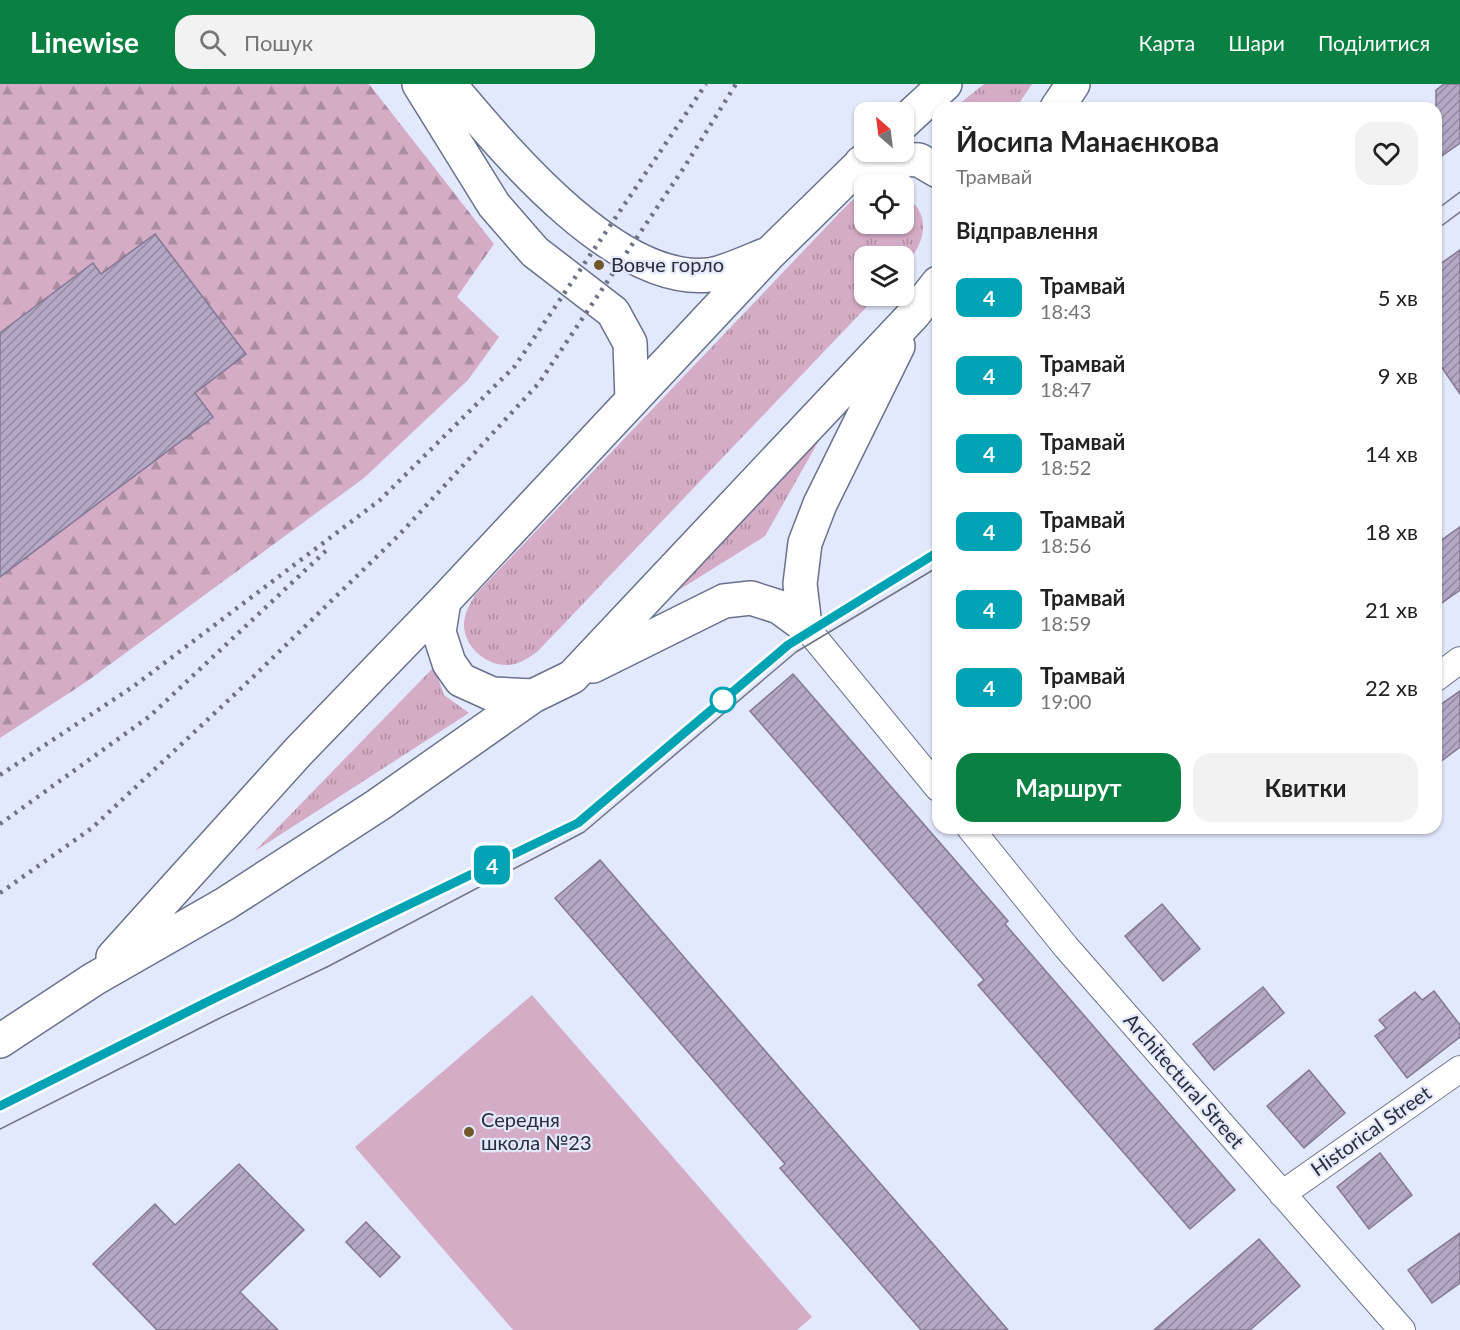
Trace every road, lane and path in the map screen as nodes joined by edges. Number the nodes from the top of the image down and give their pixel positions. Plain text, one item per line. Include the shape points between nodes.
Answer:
1 (419, 84) edge
2 (449, 84) edge
3 (945, 84) edge
4 (1073, 84) edge
5 (1061, 102) edge
6 (914, 113) edge
7 (914, 160) edge
8 (862, 162) edge
9 (932, 168) edge
10 (769, 254) junction
11 (932, 291) edge
12 (913, 315) junction
13 (632, 400) junction
14 (444, 601) junction
15 (806, 626) junction
16 (1460, 660) edge
17 (1442, 674) edge
18 (572, 676) junction
19 (532, 696) junction
20 (932, 781) edge
21 (975, 834) edge
22 (94, 979) junction
23 (0, 1041) edge
24 (1460, 1069) edge
25 (1282, 1194) junction
26 (1402, 1330) edge

1 - 13 main road via 494,205 535,252 613,312 630,343
2 - 10 main road via 507,153 567,210 632,258 667,272 709,275
3 - 6 main road
4 - 5 main road
7 - 9 main road
8 - 10 main road
10 - 13 main road
11 - 12 main road
12 - 15 main road via 820,504 805,543 800,584
12 - 18 main road
13 - 14 main road
14 - 19 main road via 439,632 449,663 460,680 492,694
14 - 22 main road via 298,752
15 - 18 main road via 779,607 751,598 724,601
15 - 20 street
16 - 17 street
18 - 19 main road
19 - 22 main road via 378,805 225,904
21 - 25 street, Architectural Street via 1066,947
22 - 23 main road
24 - 25 street, Historical Street
25 - 26 street, Architectural Street

